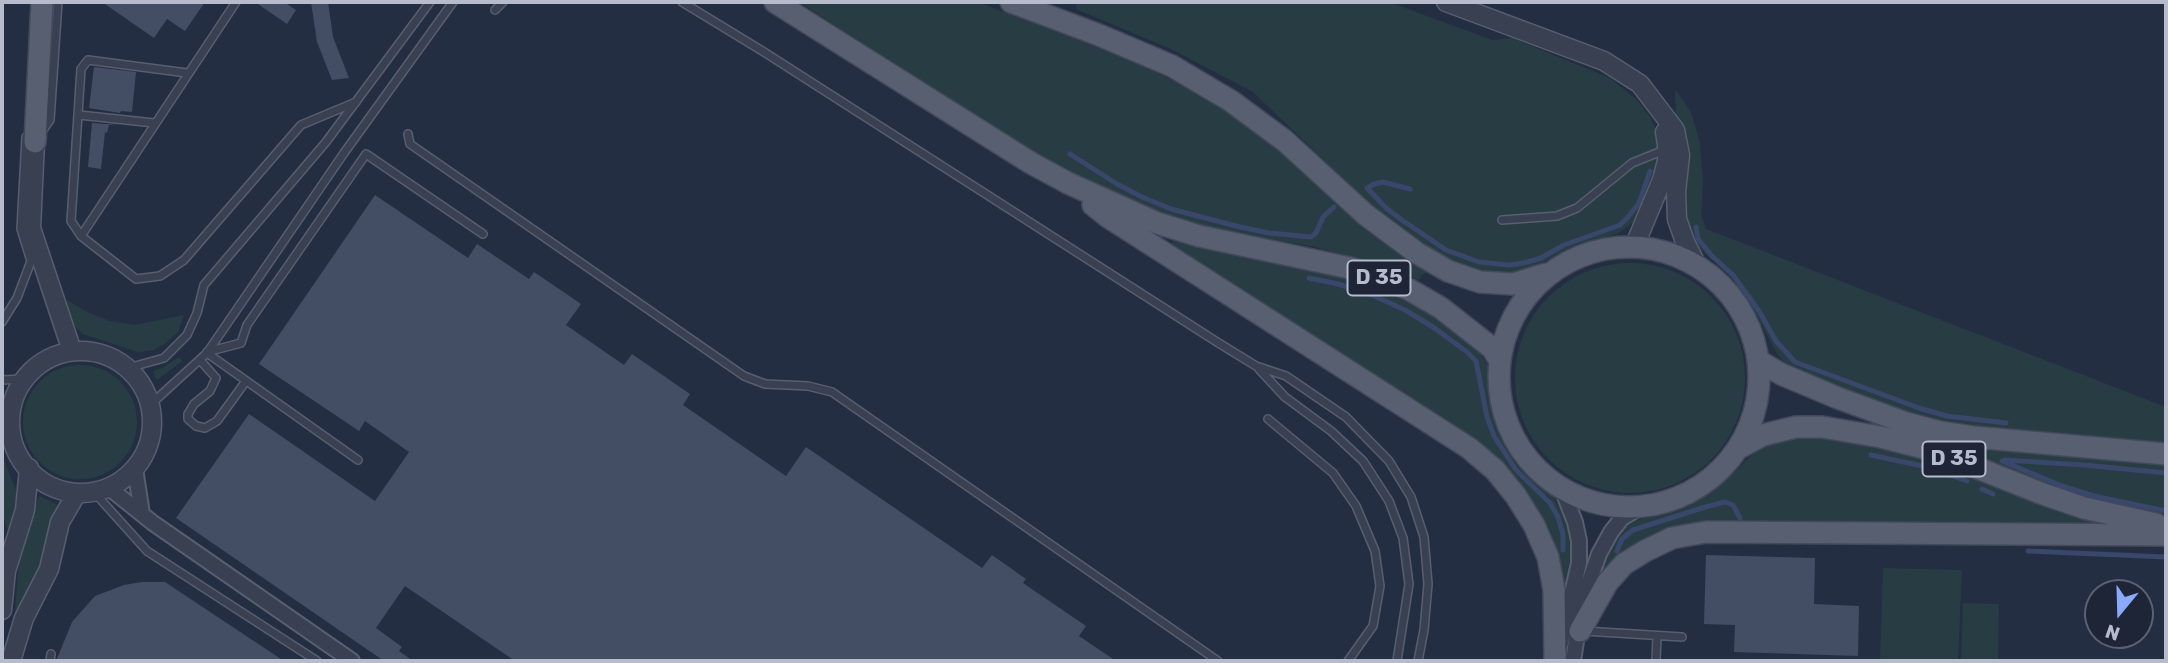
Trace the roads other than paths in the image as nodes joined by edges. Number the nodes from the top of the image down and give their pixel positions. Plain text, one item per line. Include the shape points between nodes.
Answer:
1 (34, 2) edge
2 (42, 2) edge
3 (58, 2) edge
4 (236, 2) edge
5 (430, 2) edge
6 (453, 2) edge
7 (503, 2) edge
8 (682, 2) edge
9 (775, 2) edge
10 (1011, 2) edge
11 (1446, 2) edge
12 (495, 9) dead end
13 (187, 73) junction
14 (356, 102) junction
15 (28, 106) dead end
16 (79, 115) junction
17 (1665, 118) junction
18 (154, 123) junction
19 (408, 134) dead end
20 (31, 138) junction
21 (1667, 149) junction
22 (1068, 183) junction
23 (1502, 220) dead end
24 (483, 234) dead end
25 (81, 236) junction
26 (1633, 247) junction
27 (34, 254) junction
28 (1697, 266) junction
29 (1551, 272) junction
30 (2, 321) edge
31 (72, 351) junction
32 (207, 353) junction
33 (200, 360) junction
34 (1500, 361) junction
35 (1759, 361) junction
36 (1256, 366) junction
37 (128, 368) junction
38 (25, 379) junction
39 (2, 380) edge
40 (246, 381) junction
41 (150, 405) junction
42 (1268, 419) dead end
43 (6, 428) edge
44 (1740, 448) junction
45 (2166, 454) edge
46 (358, 460) dead end
47 (29, 468) junction
48 (135, 468) junction
49 (1562, 489) junction
50 (93, 491) junction
51 (1639, 508) junction
52 (142, 514) junction
53 (2166, 526) edge
54 (2166, 535) edge
55 (2, 552) edge
56 (6, 571) junction
57 (2, 610) edge
58 (1580, 631) junction
59 (1657, 636) junction
60 (1682, 637) dead end
61 (11, 661) edge
62 (317, 661) edge
63 (352, 661) edge
64 (1218, 661) edge
65 (1348, 661) edge
66 (1397, 661) edge
67 (1418, 661) edge
68 (1561, 661) edge
69 (1656, 661) edge

1 - 15 lane
2 - 20 main road
3 - 20 lane via 50,120
4 - 13 lane
5 - 14 lane
6 - 32 lane
7 - 12 lane
8 - 36 lane
9 - 22 main road, D 35
10 - 29 main road, D 35 via 1172,66 1231,101 1285,141 1366,215 1448,271 1480,282 1513,284
11 - 17 street via 1604,61 1640,84
13 - 16 lane via 88,60 82,69
13 - 18 lane
14 - 25 lane via 301,125 184,260 160,276 136,279
14 - 37 lane via 204,285 187,335 164,358
16 - 18 lane
16 - 25 lane via 71,221
17 - 21 street
17 - 28 street via 1675,130 1680,155 1677,219
18 - 25 lane
19 - 64 lane via 410,144 744,376 765,384 832,392
20 - 27 street
21 - 23 lane via 1632,163 1577,208 1557,216
21 - 26 street via 1662,180
22 - 34 main road, D 35 via 1157,223 1199,236 1381,278 1441,308 1492,348
22 - 68 main road via 1108,217 1469,448 1495,470 1517,496 1548,557
24 - 32 lane via 366,154 247,325 241,343
26 - 28 main road via 1666,252
26 - 29 main road via 1590,253
27 - 30 lane via 17,298
27 - 31 street
28 - 35 main road via 1727,291 1748,324
29 - 34 main road via 1526,297 1508,327
31 - 37 street via 109,357
31 - 38 street via 39,365
32 - 33 lane
32 - 40 lane
33 - 40 lane via 216,379 211,391 188,414 196,426 205,428 217,421
33 - 41 lane
34 - 49 main road via 1500,398 1512,434 1533,465
35 - 44 main road via 1753,421
35 - 45 main road, D 35 via 1838,398 1940,432
36 - 66 lane via 1285,397 1363,461 1390,501 1403,538 1409,584
36 - 67 lane via 1286,376 1346,417 1389,460 1411,497 1424,537 1428,584
37 - 41 street via 141,383
38 - 39 lane
38 - 43 street
40 - 46 lane
41 - 48 street via 152,430
42 - 65 lane via 1333,473 1356,506 1375,551 1380,586 1373,626
43 - 47 street
44 - 51 main road via 1713,478 1690,492
44 - 53 main road, D 35 via 1763,435 1796,427 1881,437 1932,450 2084,508
47 - 50 street via 40,480 60,489
47 - 56 street via 25,510
48 - 50 street via 123,479
48 - 52 street
49 - 51 main road via 1612,507
49 - 68 street via 1575,522 1579,563
50 - 52 street
50 - 61 street via 60,522 49,569 24,618
50 - 62 lane via 147,551
51 - 58 street via 1622,518 1599,554 1582,602
52 - 63 street
54 - 58 main road via 1706,532 1672,538 1624,564 1601,592
55 - 56 street
56 - 57 street
58 - 59 lane
58 - 68 street
59 - 60 lane
59 - 69 lane

